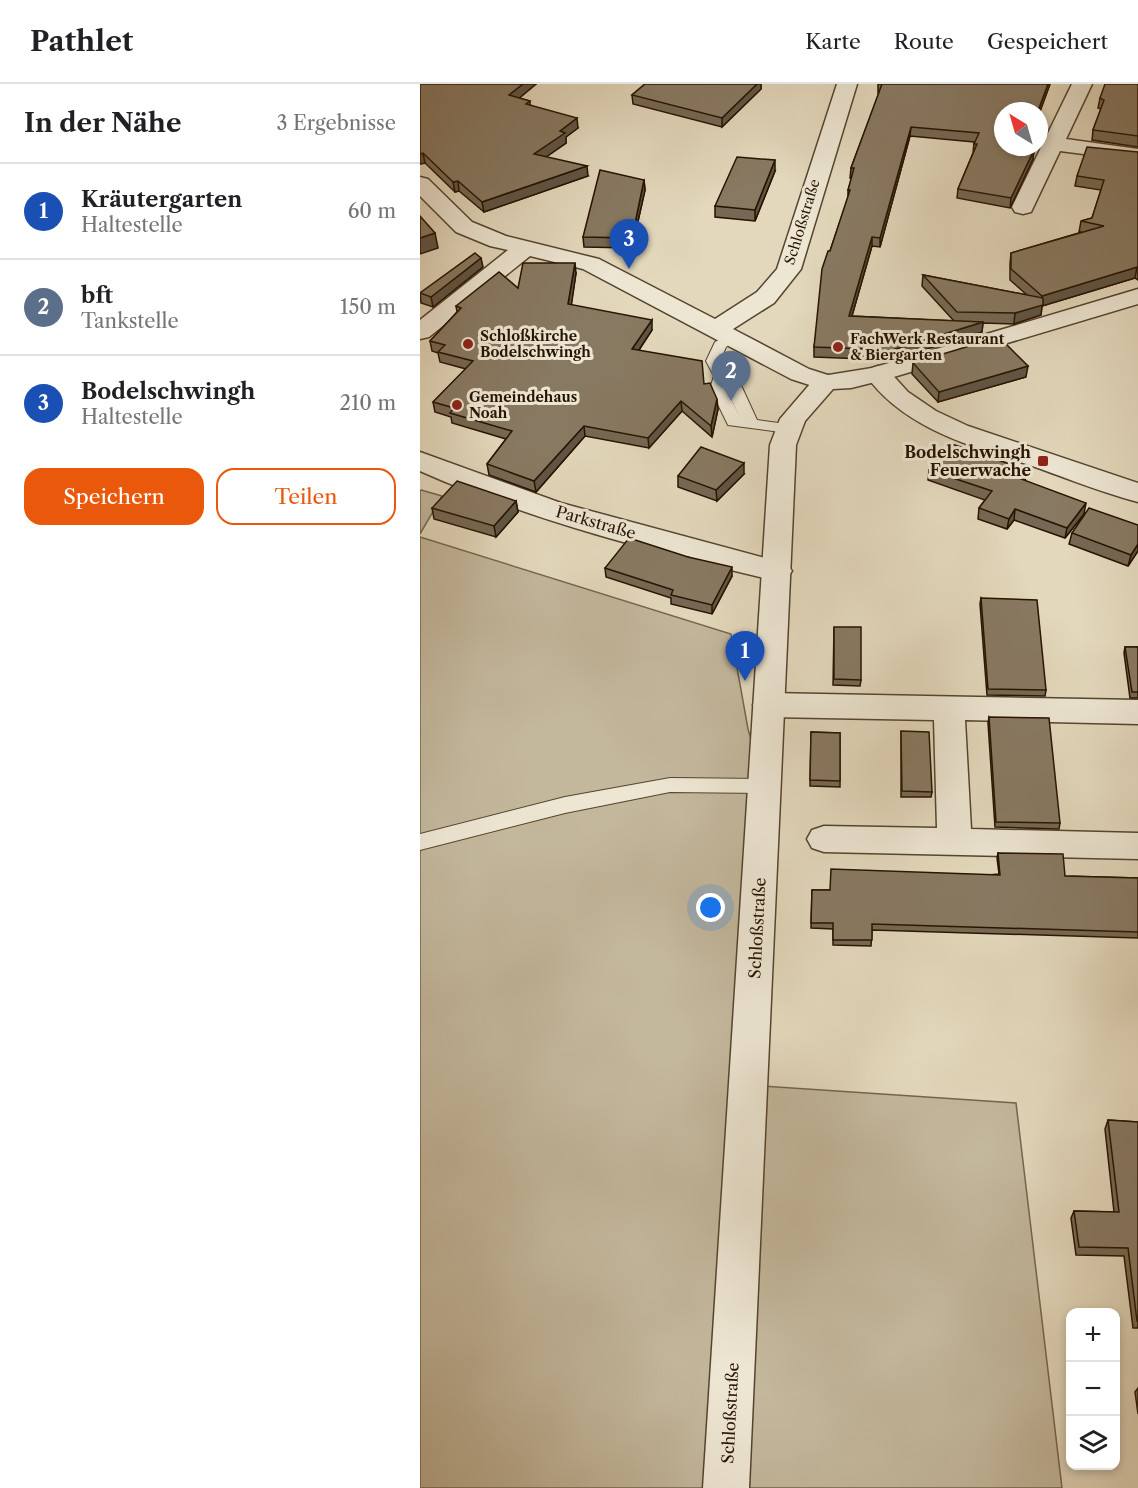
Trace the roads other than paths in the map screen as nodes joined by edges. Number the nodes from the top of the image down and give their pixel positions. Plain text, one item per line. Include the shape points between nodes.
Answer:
1 (847, 84) edge
2 (1082, 84) edge
3 (1054, 144) junction
4 (1138, 155) edge
5 (420, 184) edge
6 (1023, 207) dead end
7 (526, 248) junction
8 (1138, 296) edge
9 (423, 323) edge
10 (723, 333) junction
11 (878, 374) junction
12 (825, 382) junction
13 (788, 428) junction
14 (420, 461) edge
15 (1138, 493) edge
16 (777, 571) junction
17 (769, 705) junction
18 (949, 709) junction
19 (1138, 712) edge
20 (765, 786) junction
21 (824, 839) dead end
22 (420, 842) edge
23 (955, 842) junction
24 (1138, 846) edge
25 (726, 1488) edge

1 - 10 street, Schloßstraße via 789,269 778,287
2 - 3 street
3 - 4 street
3 - 6 street
5 - 7 street via 464,227
7 - 9 street
7 - 10 street via 591,264
8 - 11 street
10 - 12 street via 800,374
10 - 13 lane via 713,361 722,376 718,388 734,422
11 - 12 street
11 - 15 street via 899,398 959,432
12 - 13 street, Schloßstraße
13 - 16 street, Schloßstraße via 783,446
14 - 16 street, Parkstraße via 452,476 579,519
16 - 17 street, Schloßstraße
17 - 18 street
17 - 20 street, Schloßstraße
18 - 19 street
18 - 23 street
20 - 22 lane via 670,785 565,805
20 - 25 street, Schloßstraße
21 - 23 street
23 - 24 street

